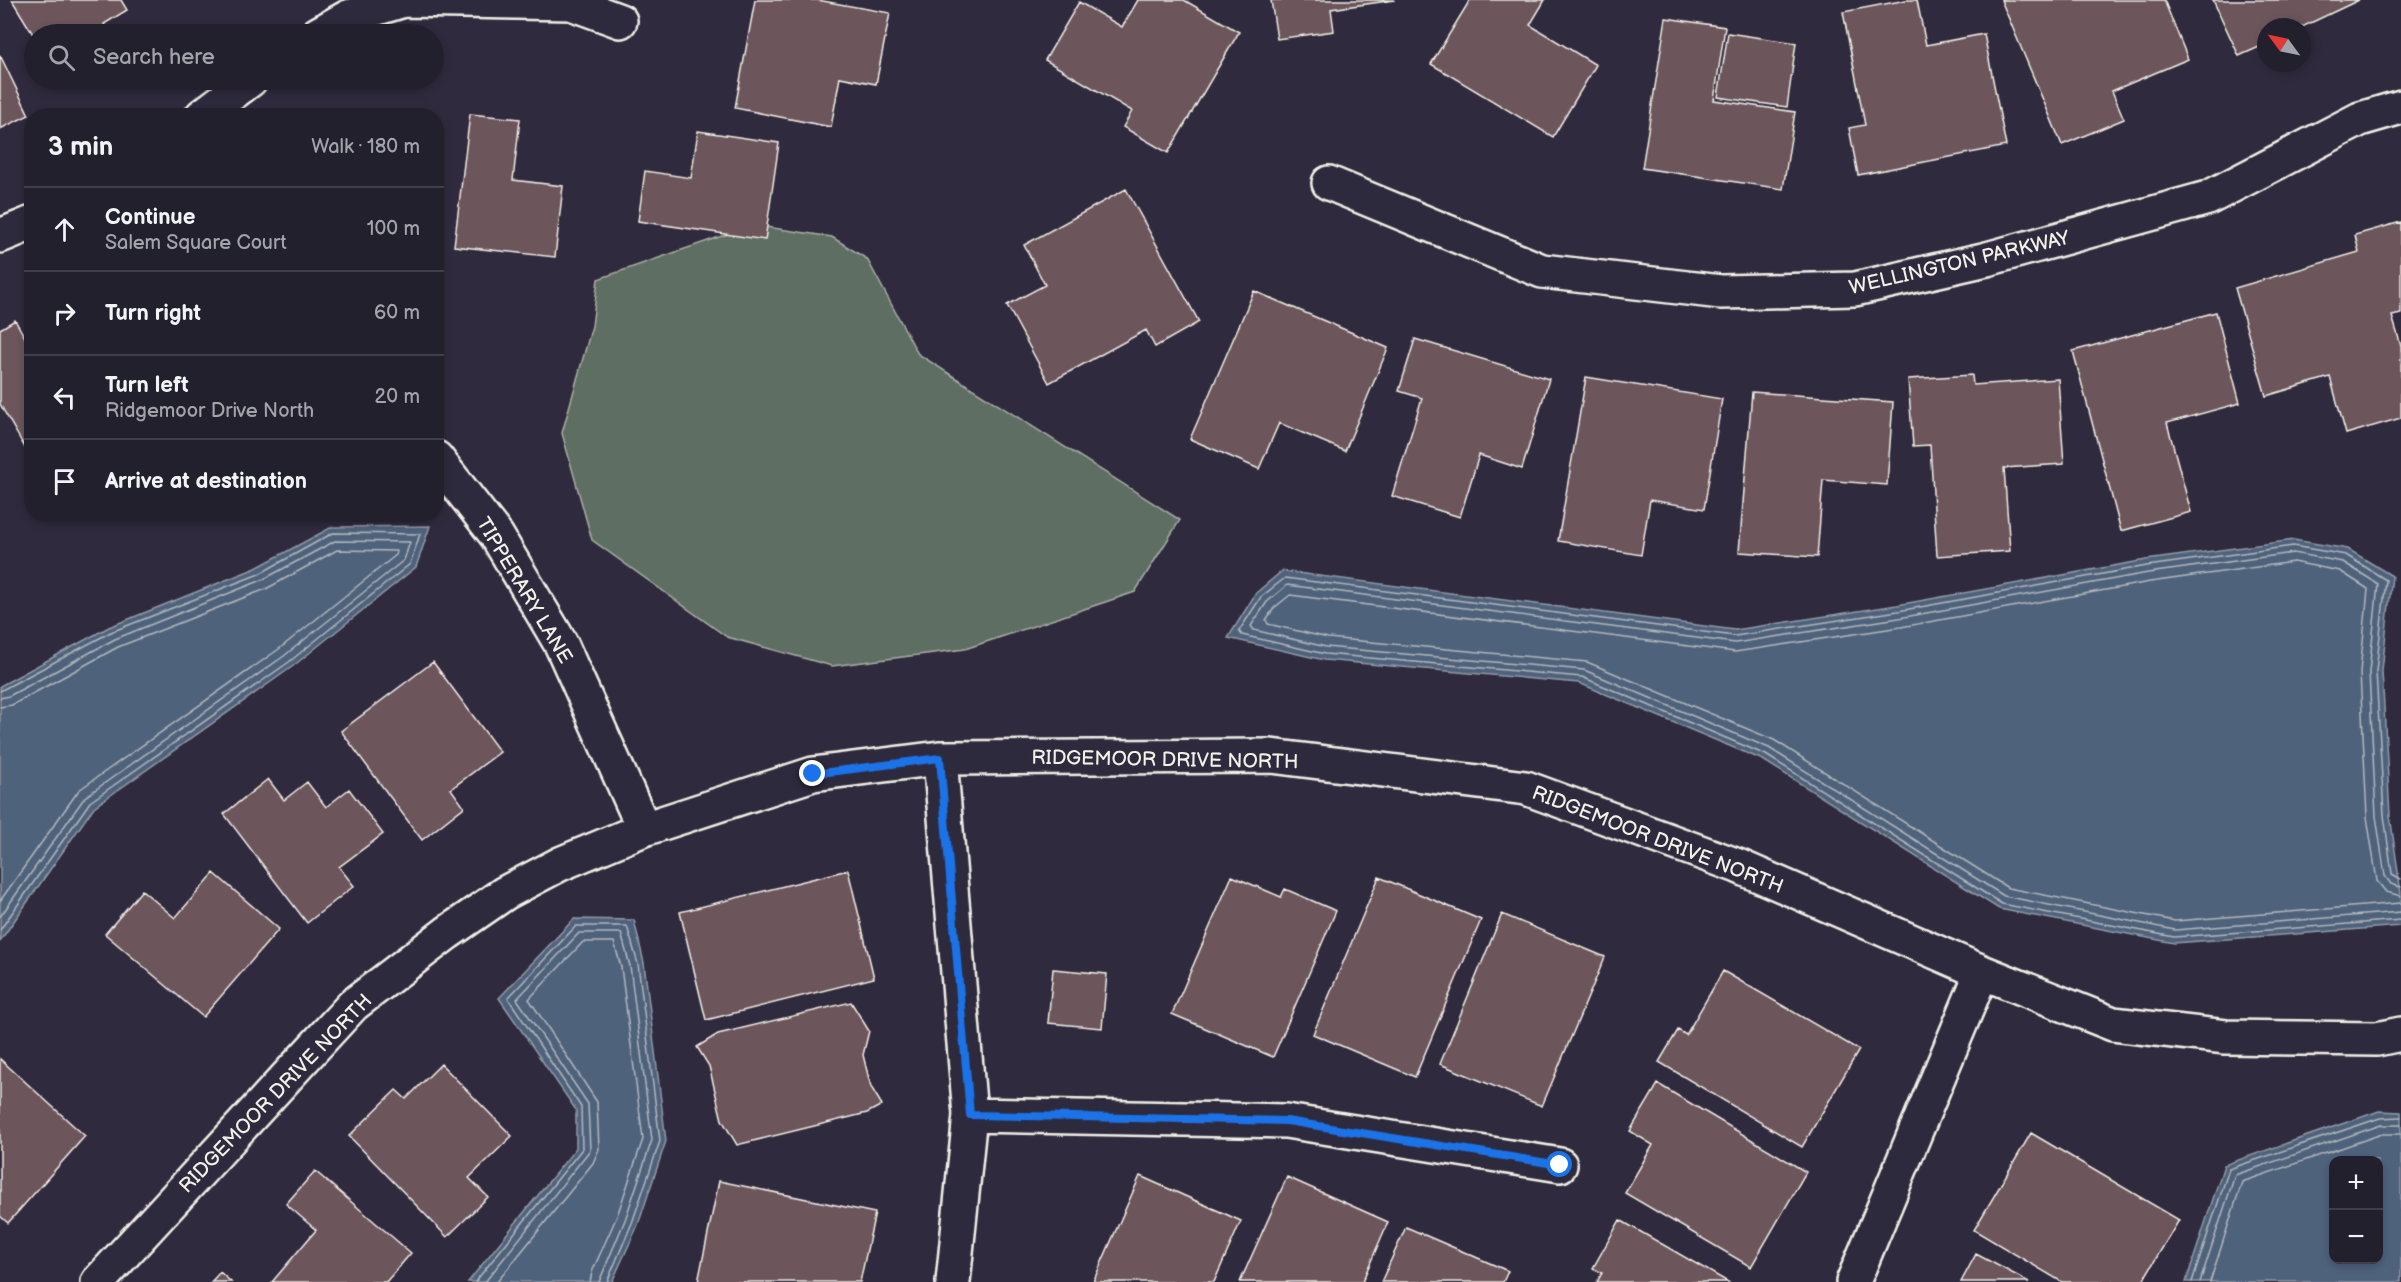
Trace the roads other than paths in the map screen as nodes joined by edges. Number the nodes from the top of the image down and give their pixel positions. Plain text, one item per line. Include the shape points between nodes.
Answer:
1 (620, 21) dead end
2 (336, 24) edge
3 (237, 90) edge
4 (2401, 107) edge
5 (213, 108) edge
6 (1329, 183) dead end
7 (24, 226) edge
8 (0, 236) edge
9 (444, 469) edge
10 (940, 758) junction
11 (644, 829) junction
12 (1982, 972) junction
13 (2401, 1034) edge
14 (970, 1115) junction
15 (1560, 1165) dead end
16 (98, 1282) edge
17 (953, 1282) edge
18 (1852, 1282) edge

1 - 2 street via 571,3 404,0
3 - 5 street
4 - 6 street, WELLINGTON PARKWAY via 2360,119 2208,198 1987,259 1856,289 1721,292 1542,271
7 - 8 street
9 - 11 street, TIPPERARY LANE via 497,536 561,644
10 - 11 street, RIDGEMOOR DRIVE NORTH via 813,774
10 - 12 street, RIDGEMOOR DRIVE NORTH via 1271,756 1526,788 1738,866
10 - 14 street
11 - 16 street, RIDGEMOOR DRIVE NORTH via 560,864 505,893 353,1005
12 - 13 street, RIDGEMOOR DRIVE NORTH via 2113,1024 2226,1038 2377,1039
12 - 18 street
14 - 15 street via 1287,1121
14 - 17 street

